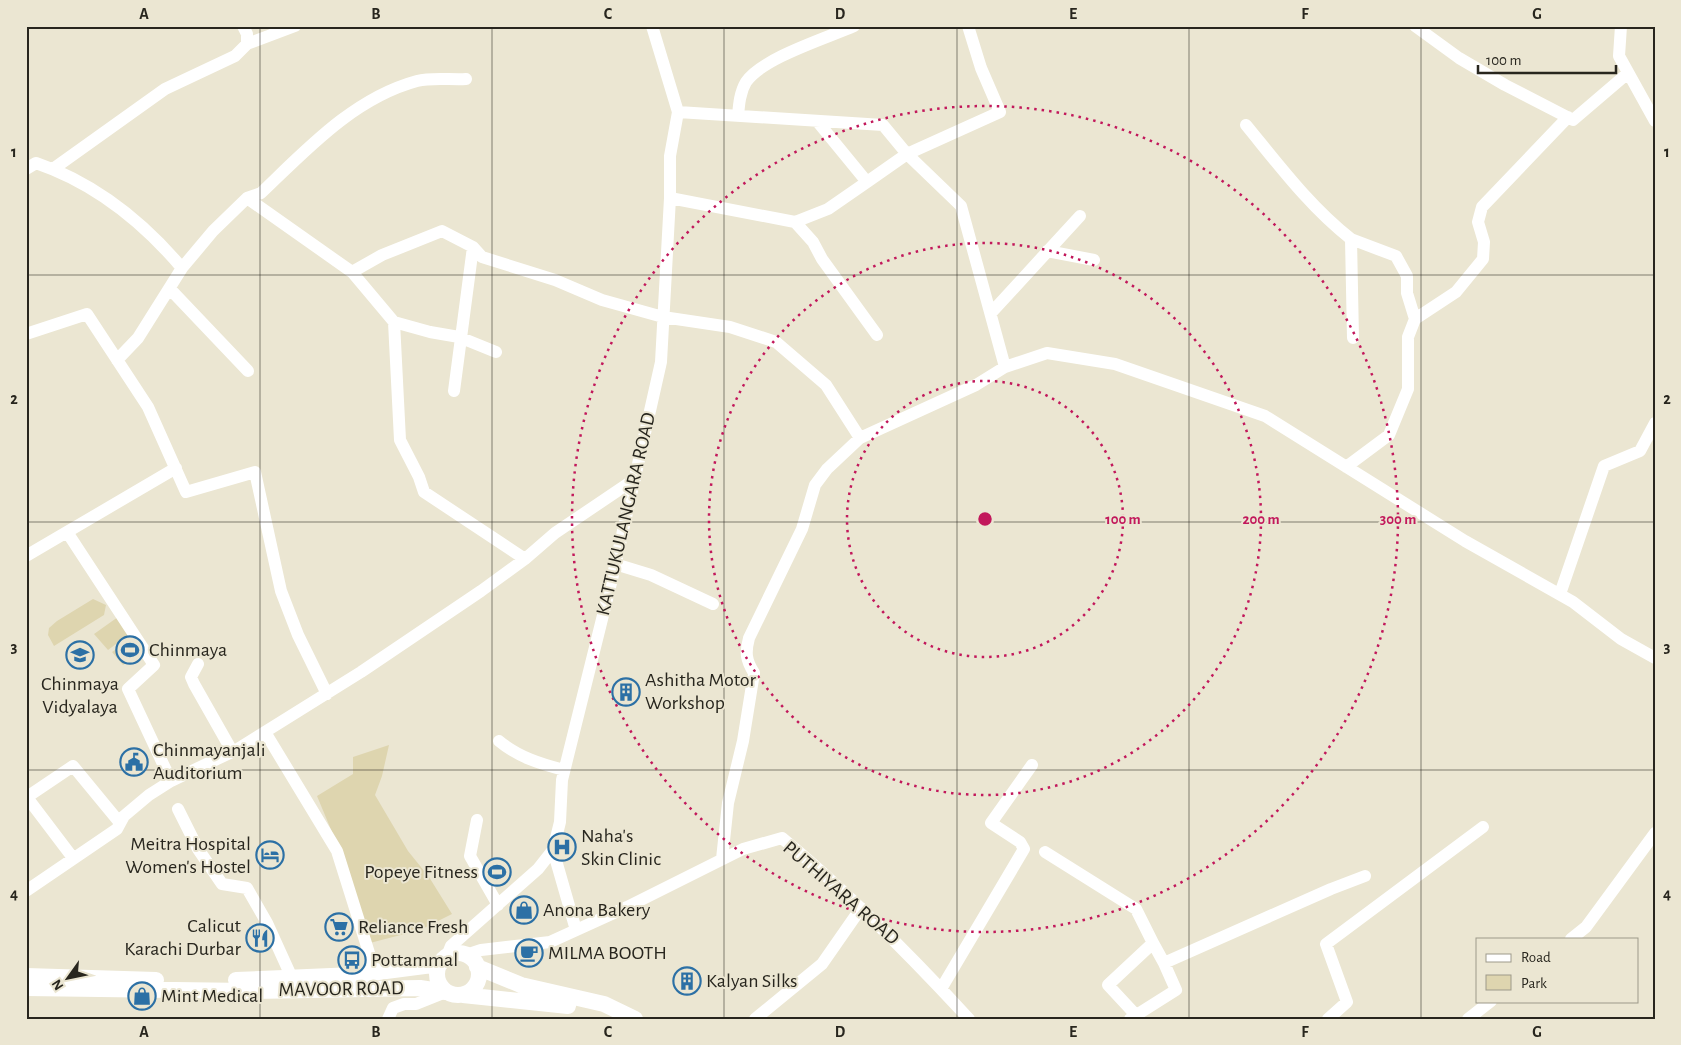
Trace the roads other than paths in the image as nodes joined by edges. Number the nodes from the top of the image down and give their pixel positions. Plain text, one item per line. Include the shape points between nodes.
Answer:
1 (243, 26) edge
2 (295, 26) edge
3 (652, 26) edge
4 (854, 26) edge
5 (968, 26) edge
6 (1415, 26) edge
7 (1621, 26) edge
8 (835, 30) edge
9 (247, 44) junction
10 (1628, 73) junction
11 (466, 79) dead end
12 (678, 112) junction
13 (738, 116) junction
14 (1568, 117) junction
15 (1655, 120) edge
16 (817, 121) junction
17 (1246, 124) dead end
18 (907, 154) junction
19 (26, 169) edge
20 (53, 169) junction
21 (868, 182) junction
22 (247, 198) junction
23 (670, 198) junction
24 (1080, 216) dead end
25 (795, 222) junction
26 (1351, 239) junction
27 (472, 248) junction
28 (1047, 251) junction
29 (1094, 260) dead end
30 (182, 268) junction
31 (352, 272) junction
32 (170, 289) junction
33 (991, 313) junction
34 (663, 318) junction
35 (1415, 319) junction
36 (394, 322) junction
37 (26, 334) edge
38 (877, 335) dead end
39 (459, 337) junction
40 (1353, 338) dead end
41 (496, 352) dead end
42 (117, 360) junction
43 (1004, 367) junction
44 (248, 371) dead end
45 (454, 391) dead end
46 (1655, 424) edge
47 (860, 438) junction
48 (1346, 467) junction
49 (176, 468) junction
50 (635, 479) junction
51 (67, 532) junction
52 (26, 556) edge
53 (525, 559) junction
54 (615, 564) junction
55 (1560, 594) junction
56 (713, 604) dead end
57 (1655, 658) edge
58 (198, 664) dead end
59 (327, 694) junction
60 (265, 732) junction
61 (499, 741) dead end
62 (232, 751) junction
63 (1032, 765) dead end
64 (564, 770) junction
65 (171, 781) junction
66 (27, 796) edge
67 (178, 809) dead end
68 (477, 820) dead end
69 (120, 823) junction
70 (1482, 827) dead end
71 (1655, 834) edge
72 (552, 850) junction
73 (1046, 852) dead end
74 (73, 858) junction
75 (722, 859) junction
76 (1365, 876) dead end
77 (26, 891) edge
78 (498, 904) junction
79 (861, 908) junction
80 (576, 930) junction
81 (1572, 938) edge
82 (1153, 943) junction
83 (443, 960) junction
84 (472, 961) junction
85 (1164, 963) junction
86 (374, 972) junction
87 (26, 976) edge
88 (292, 978) junction
89 (26, 988) edge
90 (941, 989) junction
91 (446, 992) junction
92 (463, 995) junction
93 (1490, 1002) edge
94 (1133, 1016) edge
95 (388, 1019) edge
96 (613, 1019) edge
97 (635, 1019) edge
98 (755, 1019) edge
99 (969, 1019) edge
100 (1328, 1019) edge
101 (1468, 1019) edge

1 - 9 street
2 - 9 street
3 - 12 street, KATTUKULANGARA ROAD
4 - 8 street
5 - 18 street via 1000,112
6 - 14 street via 1466,63
7 - 10 street via 1618,56
8 - 13 street via 754,73 739,99
9 - 20 street via 235,56 165,89
10 - 14 street via 1573,120
10 - 15 street
11 - 22 street via 419,80 385,92 352,112 261,193
12 - 13 street
12 - 23 street, KATTUKULANGARA ROAD via 670,156
13 - 16 street
14 - 35 street via 1482,206 1478,222 1484,242 1483,259 1456,292
16 - 18 street via 883,125
16 - 21 street
17 - 26 street via 1295,184 1334,226
18 - 21 street
18 - 33 street via 961,206
19 - 20 street via 36,163
20 - 30 street via 119,206 147,230
21 - 25 street via 828,209
22 - 30 street via 213,230
22 - 31 street
23 - 25 street
23 - 34 street, KATTUKULANGARA ROAD
24 - 28 street
25 - 38 street via 813,242
26 - 35 street via 1396,256 1407,276 1407,293
26 - 40 street
27 - 31 street via 442,231 382,254
27 - 34 street via 482,257
27 - 39 street
28 - 29 street
28 - 33 street
30 - 32 street
31 - 36 street
32 - 42 street via 138,338
32 - 44 street
33 - 43 street
34 - 47 street via 730,327 776,342 826,385
34 - 50 street, KATTUKULANGARA ROAD via 660,362
35 - 48 street via 1408,337 1408,388 1389,435
36 - 39 street
36 - 53 street via 400,440 424,492
37 - 42 street via 87,314
39 - 41 street
39 - 45 street
42 - 49 street via 148,407
43 - 47 street via 976,385
43 - 48 street via 1046,353 1115,364 1265,416
46 - 55 street via 1640,451 1604,466
47 - 75 street via 816,485 802,529 749,638 745,652 754,673 728,803
48 - 55 street via 1465,541
49 - 51 street
49 - 59 street via 186,492 255,472 281,591 298,636
50 - 53 street via 555,533
50 - 54 street, KATTUKULANGARA ROAD
51 - 52 street
51 - 65 street via 154,665 128,689
53 - 59 street
54 - 56 street via 651,575
54 - 64 street, KATTUKULANGARA ROAD
55 - 57 street via 1621,639
58 - 62 street via 191,677
59 - 60 street
60 - 62 street
60 - 86 street via 337,851
61 - 64 street via 538,763
62 - 65 street
63 - 90 street via 990,823 1020,842 1024,849
64 - 72 street, KATTUKULANGARA ROAD via 560,822
65 - 69 street via 124,816
66 - 69 street via 73,766
66 - 74 street
67 - 88 street via 198,849 222,884 247,888
68 - 78 street via 470,856
69 - 74 street via 117,830
70 - 100 street via 1326,944 1347,1002
71 - 81 street via 1586,927
72 - 78 street, KATTUKULANGARA ROAD via 538,870
72 - 80 street
73 - 82 street via 1136,908
74 - 77 street
75 - 79 street, PUTHIYARA ROAD via 743,848 782,838
75 - 80 street, PUTHIYARA ROAD
76 - 85 street
78 - 83 street, KATTUKULANGARA ROAD via 451,946
79 - 90 street, PUTHIYARA ROAD
79 - 98 street via 822,964
80 - 84 street, PUTHIYARA ROAD via 550,942 481,950
82 - 85 street
82 - 94 street via 1108,985
83 - 84 main road, MAVOOR ROAD via 455,954
83 - 86 main road, MAVOOR ROAD
83 - 91 main road via 438,979
84 - 92 main road via 477,982
84 - 97 main road, MAVOOR ROAD via 521,985 604,1004
85 - 94 street via 1176,990
86 - 88 main road, MAVOOR ROAD
87 - 88 main road, MAVOOR ROAD via 175,980
89 - 91 main road, MAVOOR ROAD via 248,991 420,988
90 - 99 street, PUTHIYARA ROAD
91 - 92 main road, MAVOOR ROAD
91 - 95 street via 416,1004 393,1008
92 - 96 main road, MAVOOR ROAD via 588,1009
93 - 101 street

